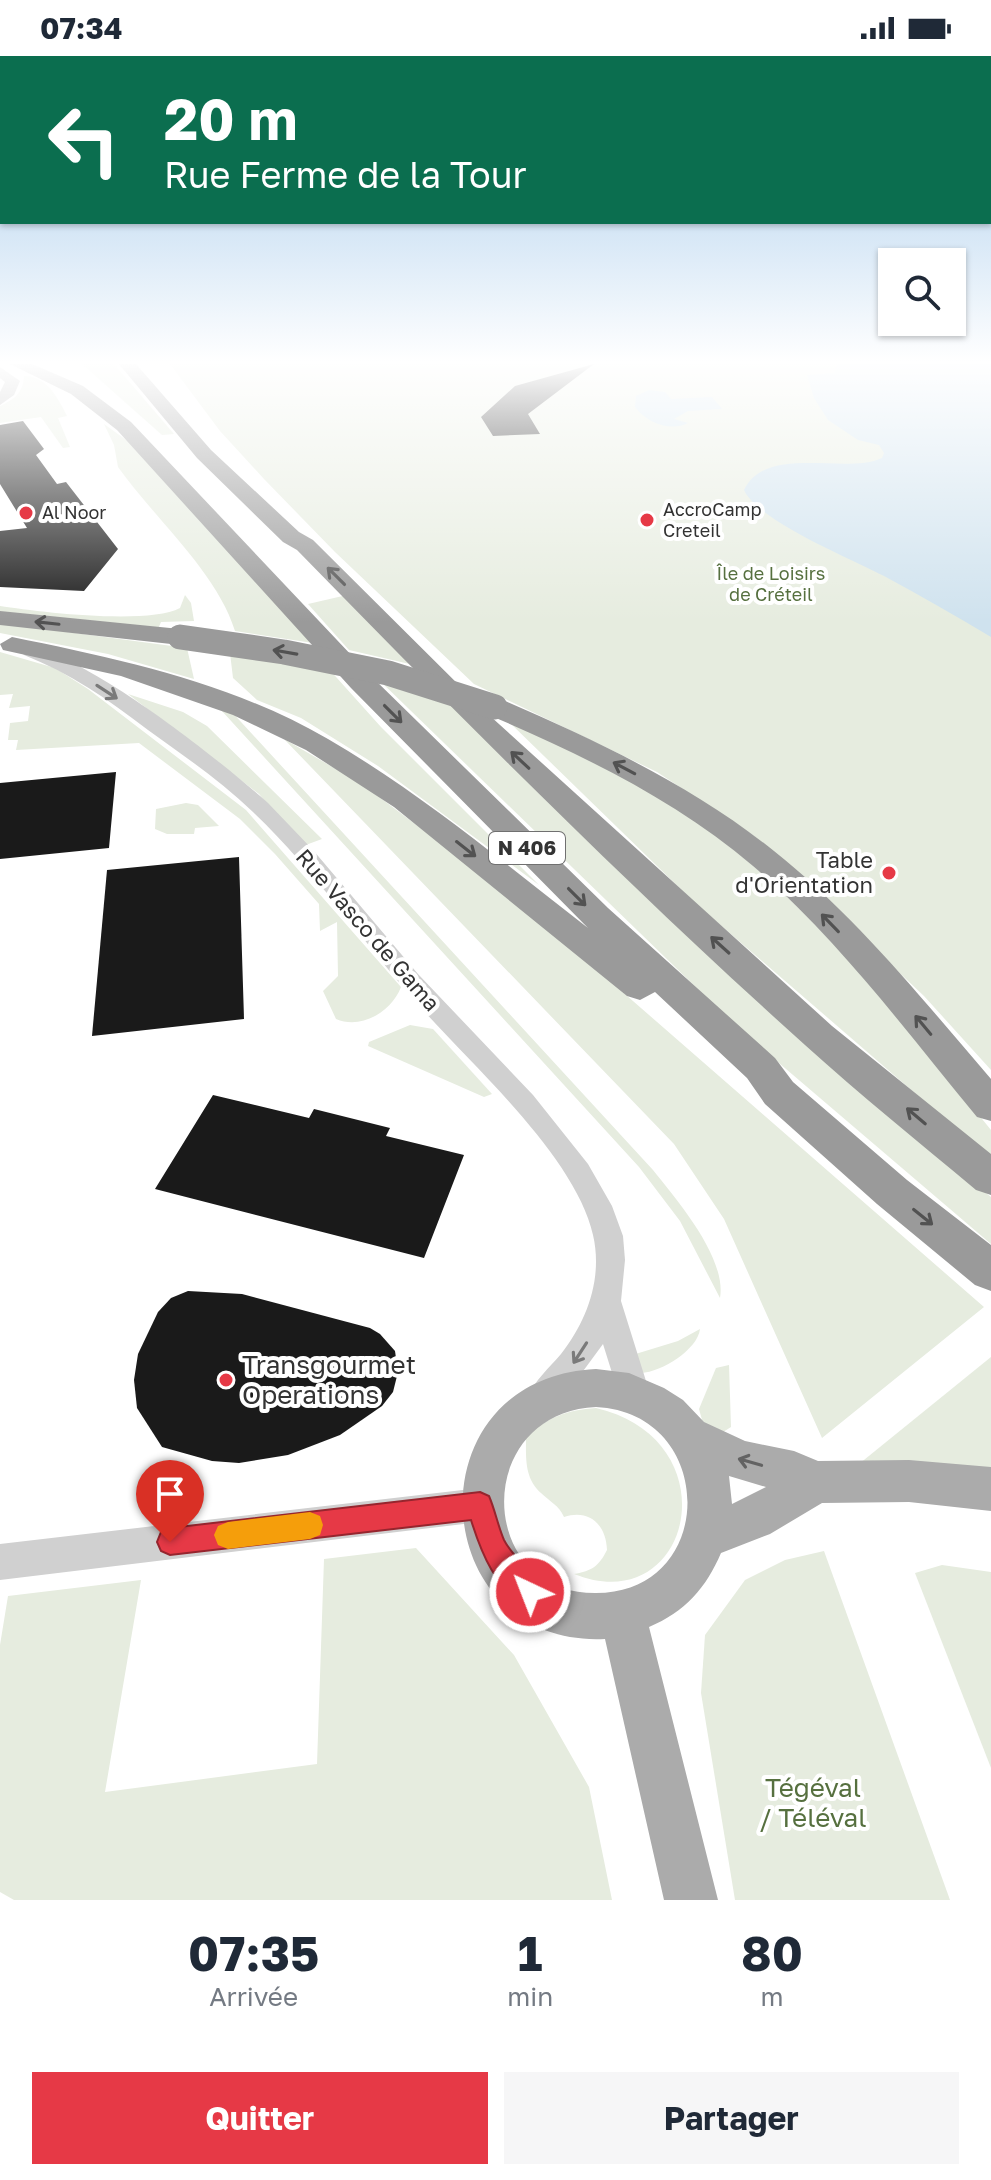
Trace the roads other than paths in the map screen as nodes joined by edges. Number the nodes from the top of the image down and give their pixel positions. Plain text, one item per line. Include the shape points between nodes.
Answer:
1 (146, 450) edge
2 (162, 450) edge
3 (201, 450) edge
4 (220, 450) edge
5 (305, 545) junction
6 (283, 595) junction
7 (0, 618) edge
8 (6, 644) edge
9 (779, 1093) junction
10 (991, 1106) edge
11 (983, 1172) edge
12 (991, 1271) edge
13 (607, 1304) junction
14 (544, 1397) junction
15 (635, 1397) junction
16 (684, 1434) junction
17 (818, 1482) junction
18 (991, 1489) edge
19 (480, 1505) junction
20 (707, 1536) junction
21 (0, 1562) edge
22 (623, 1615) junction
23 (691, 1900) edge

1 - 6 highway
2 - 6 highway, N 406
3 - 5 highway
4 - 5 highway, N 406
11 -> 5 highway, N 406 via 819,1036 629,862
6 -> 9 highway, N 406 via 361,682 596,916 761,1068
10 -> 7 highway, bridge via 795,886 726,832 638,775 566,737 495,707 388,673 180,637
8 -> 9 highway via 155,678 243,709 316,744 405,801 748,1078
8 -> 13 street, Rue Vasco de Gama via 50,658 107,692 237,786 272,819 496,1072 589,1190 607,1234
9 -> 12 highway, N 406
13 -> 14 street, Rue Vasco de Gama via 580,1355
13 - 15 street, Rue Vasco de Gama
14 - 15 main road via 582,1388
14 - 19 main road via 524,1409 494,1443
15 - 16 main road via 662,1412
17 -> 16 main road via 742,1461
16 - 20 main road via 707,1482
17 - 18 main road via 909,1481
17 - 20 main road via 754,1518
19 - 21 street
19 - 22 main road via 493,1547 530,1592 574,1613
20 - 22 main road via 691,1572 677,1588
22 - 23 main road

